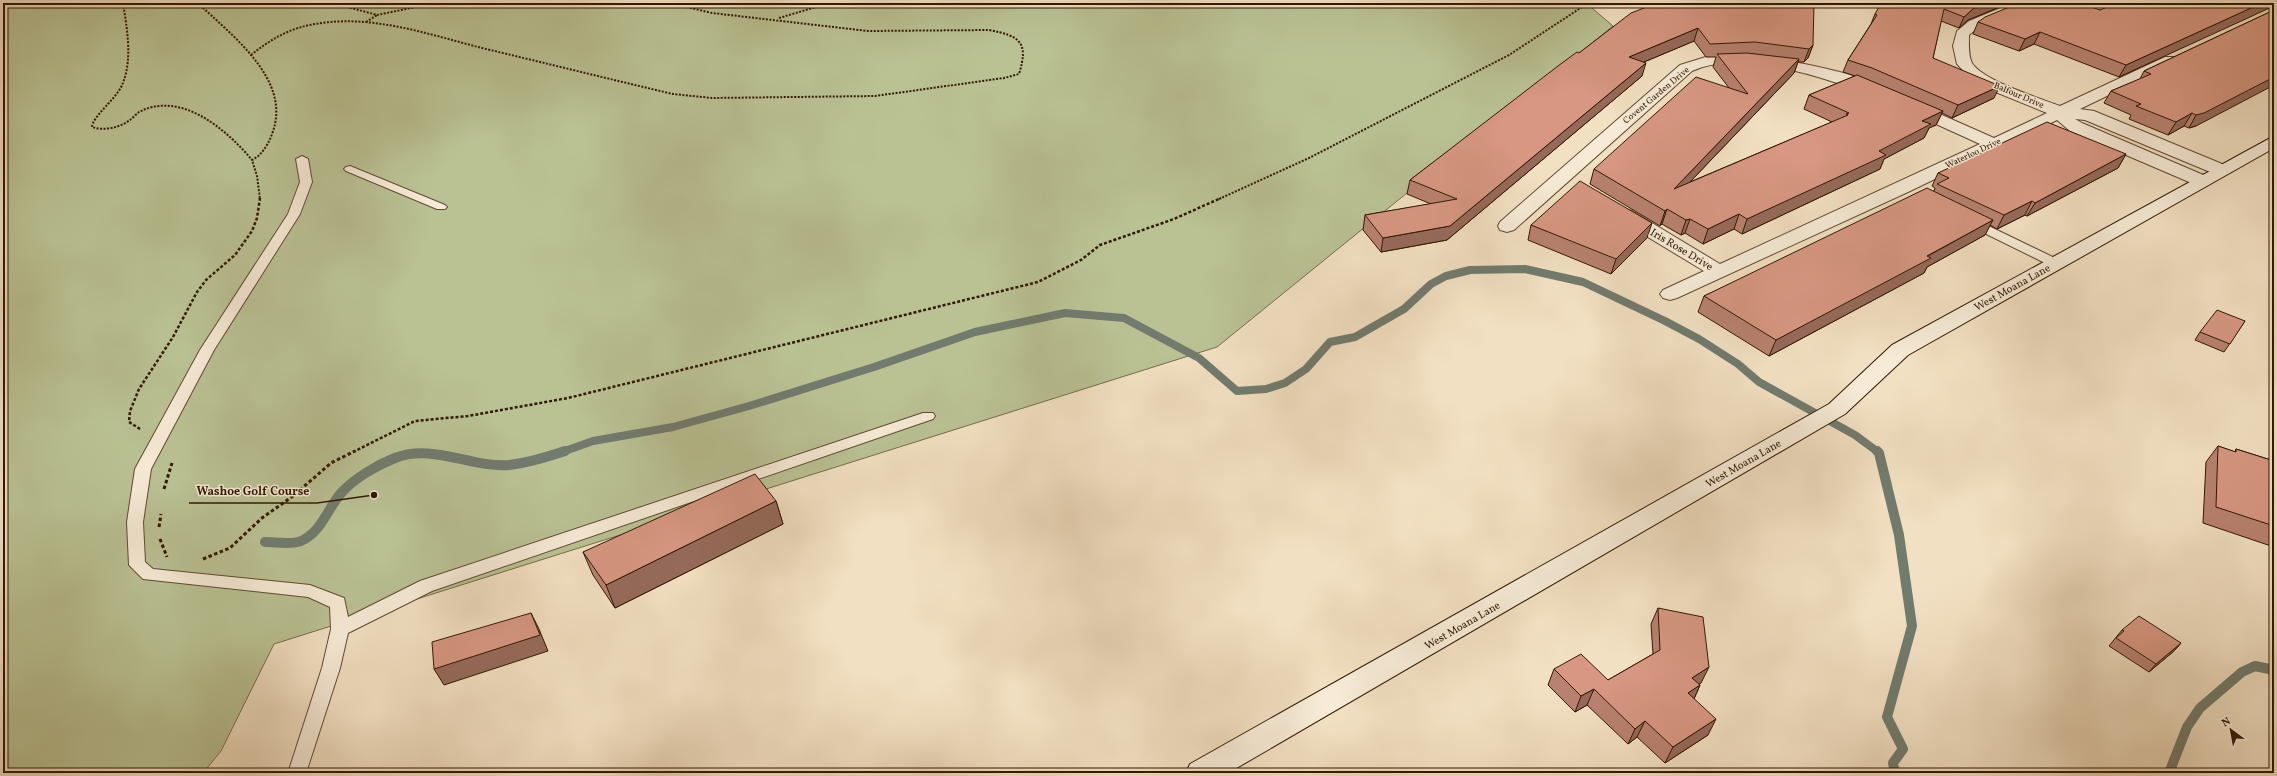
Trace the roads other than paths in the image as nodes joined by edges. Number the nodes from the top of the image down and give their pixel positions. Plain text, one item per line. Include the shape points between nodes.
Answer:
1 (2025, 3) edge
2 (2181, 54) edge
3 (2060, 112) junction
4 (2274, 141) edge
5 (1994, 144) junction
6 (302, 159) dead end
7 (350, 168) dead end
8 (2221, 170) junction
9 (2202, 181) junction
10 (1610, 206) edge
11 (441, 207) dead end
12 (1959, 216) edge
13 (1507, 226) dead end
14 (2055, 263) junction
15 (1719, 272) junction
16 (1670, 294) dead end
17 (928, 416) dead end
18 (340, 629) junction
19 (297, 773) edge
20 (1202, 773) edge

1 - 3 street, Balfour Drive via 1974,24 1962,34 1961,46 1966,64 1977,76 1999,88
2 - 3 street, Waterloo Drive
3 - 5 street, Waterloo Drive
3 - 8 street, Balfour Drive via 2088,115
3 - 9 street, Balfour Drive via 2076,127
4 - 8 street, West Moana Lane
5 - 13 street, Covent Garden Drive via 1860,84 1836,77 1768,63 1726,58 1701,61 1686,68 1569,181
5 - 15 street, Waterloo Drive via 1909,191
6 - 18 lane via 306,182 294,214 207,350 143,469 135,522 137,565 149,575 310,591 338,603
7 - 11 lane
8 - 9 street, West Moana Lane
9 - 14 street, West Moana Lane
10 - 15 street, Iris Rose Drive
12 - 14 lane
14 - 20 street, West Moana Lane via 1900,350 1876,369 1850,400 1837,409
15 - 16 street, Waterloo Drive
17 - 18 lane via 426,586
18 - 19 lane via 332,668

